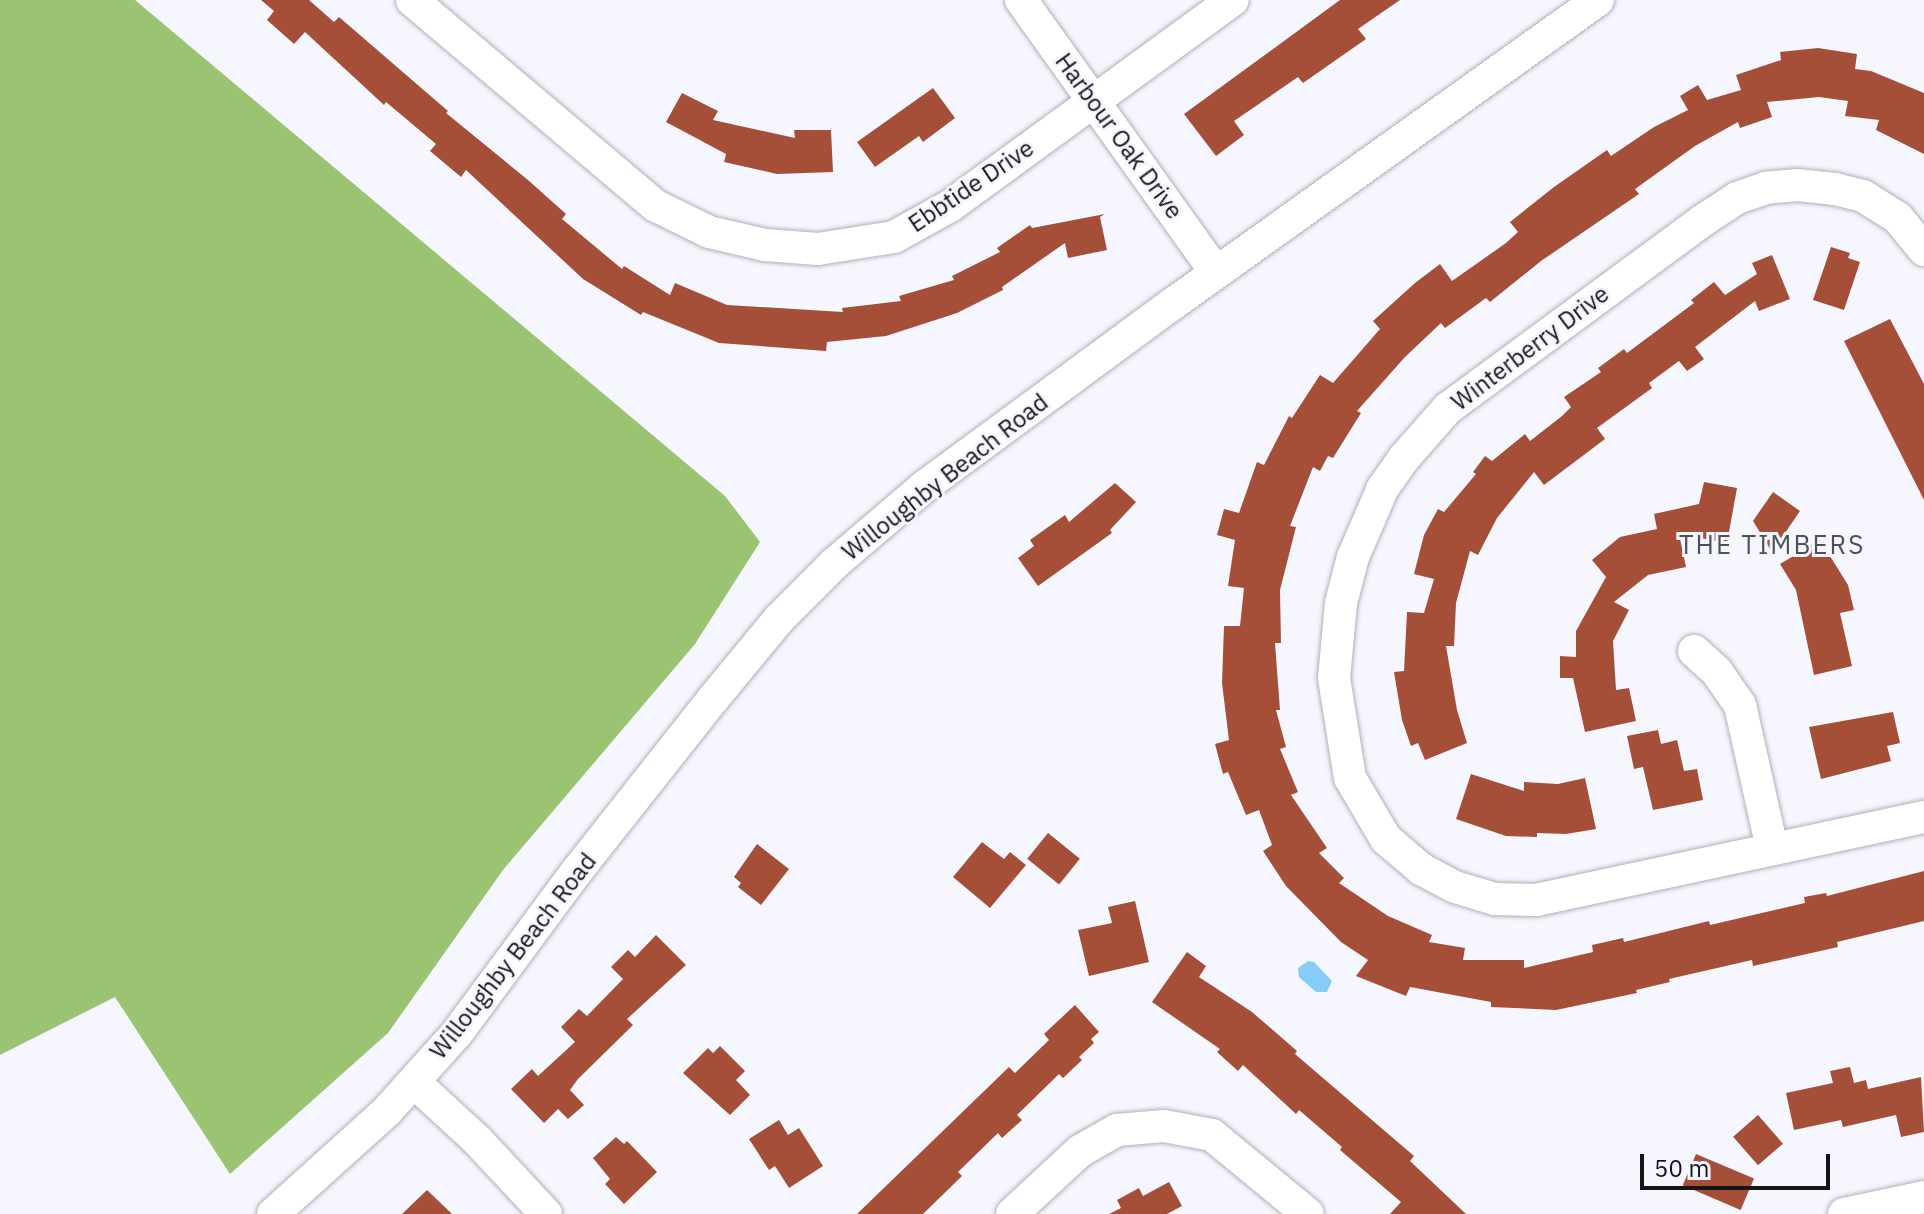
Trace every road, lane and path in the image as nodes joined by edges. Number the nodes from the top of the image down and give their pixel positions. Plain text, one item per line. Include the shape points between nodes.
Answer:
1 (412, 0) edge
2 (1021, 0) edge
3 (1233, 0) edge
4 (1598, 0) edge
5 (1094, 100) junction
6 (1924, 250) edge
7 (1216, 272) junction
8 (1694, 651) dead end
9 (1924, 817) edge
10 (1772, 848) junction
11 (414, 1082) junction
12 (1924, 1197) edge
13 (273, 1214) edge
14 (546, 1214) edge
15 (1012, 1214) edge
16 (1308, 1214) edge
17 (1844, 1214) edge

1 - 5 street, Ebbtide Drive via 656,206 709,232 765,245 818,249 894,237 950,206
2 - 5 street, Harbour Oak Drive
3 - 5 street, Ebbtide Drive
4 - 7 street, Willoughby Beach Road
5 - 7 street, Harbour Oak Drive
6 - 10 street, Winterberry Drive via 1898,218 1863,196 1798,185 1737,198 1448,408 1382,490 1357,546 1341,603 1334,678 1350,778 1386,839 1421,869 1495,899 1536,900
7 - 11 street, Willoughby Beach Road via 924,487 779,619
8 - 10 street via 1740,705
9 - 10 street, Winterberry Drive
11 - 13 street, Willoughby Beach Road
11 - 14 street
12 - 17 street
15 - 16 street via 1080,1151 1117,1130 1164,1126 1212,1135

